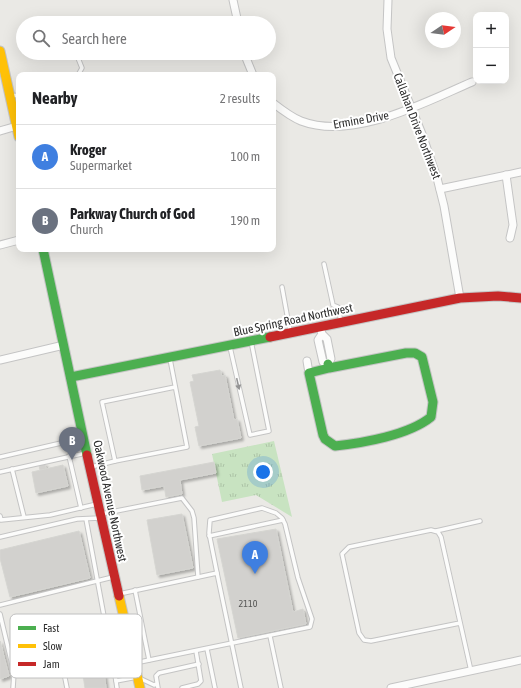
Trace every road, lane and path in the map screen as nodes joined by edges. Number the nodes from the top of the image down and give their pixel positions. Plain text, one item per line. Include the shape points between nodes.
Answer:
1 (233, 0) edge
2 (388, 0) edge
3 (236, 16) edge
4 (0, 51) edge
5 (79, 60) edge
6 (247, 60) edge
7 (80, 72) edge
8 (252, 72) edge
9 (472, 82) dead end
10 (15, 96) edge
11 (276, 105) edge
12 (411, 108) junction
13 (16, 111) edge
14 (16, 126) edge
15 (0, 131) edge
16 (521, 172) edge
17 (506, 175) junction
18 (440, 189) junction
19 (510, 238) dead end
20 (16, 241) edge
21 (0, 245) edge
22 (44, 252) edge
23 (324, 264) dead end
24 (282, 287) dead end
25 (460, 298) junction
26 (521, 298) edge
27 (342, 322) junction
28 (321, 331) junction
29 (290, 333) junction
30 (251, 341) junction
31 (64, 345) junction
32 (230, 346) junction
33 (169, 358) junction
34 (0, 360) edge
35 (307, 361) dead end
36 (329, 366) junction
37 (309, 373) junction
38 (71, 377) junction
39 (175, 387) junction
40 (84, 438) junction
41 (87, 452) junction
42 (69, 456) junction
43 (0, 457) edge
44 (115, 462) junction
45 (90, 467) junction
46 (12, 469) junction
47 (0, 472) edge
48 (98, 504) junction
49 (81, 508) junction
50 (0, 516) edge
51 (100, 516) junction
52 (24, 517) junction
53 (86, 519) junction
54 (283, 520) junction
55 (480, 521) dead end
56 (435, 531) junction
57 (209, 536) junction
58 (0, 537) edge
59 (217, 573) junction
60 (114, 577) junction
61 (198, 577) junction
62 (98, 581) junction
63 (135, 590) junction
64 (118, 594) junction
65 (0, 605) edge
66 (0, 614) edge
67 (103, 614) edge
68 (123, 614) edge
69 (140, 614) edge
70 (460, 623) junction
71 (142, 625) edge
72 (270, 636) junction
73 (232, 644) junction
74 (207, 649) junction
75 (196, 651) junction
76 (10, 656) edge
77 (149, 660) junction
78 (521, 660) edge
79 (142, 661) edge
80 (199, 664) junction
81 (471, 671) junction
82 (14, 678) edge
83 (65, 678) edge
84 (115, 678) edge
85 (132, 678) edge
86 (138, 678) edge
87 (140, 678) edge
88 (116, 681) junction
89 (155, 686) edge
90 (13, 688) edge
91 (67, 688) edge
92 (117, 688) edge
93 (140, 688) edge
94 (182, 688) edge
95 (215, 688) edge
96 (241, 688) edge
97 (281, 688) edge
98 (391, 688) edge

1 - 3 street
2 - 12 street, Callahan Drive Northwest via 387,29 391,58
4 - 10 street
5 - 7 lane via 82,68
6 - 8 street
9 - 12 street, Ermine Drive
10 - 13 street
11 - 12 street, Ermine Drive via 288,115 302,121 332,126 364,122
12 - 18 street, Callahan Drive Northwest via 430,154
14 - 15 street
16 - 17 street
17 - 18 street
17 - 19 street via 513,225
18 - 25 street, Callahan Drive Northwest
20 - 21 street
22 - 31 street, Oakwood Avenue Northwest
23 - 27 lane via 332,305 338,307
24 - 29 lane
25 - 26 street, Blue Spring Road Northwest
25 - 27 street, Blue Spring Road Northwest
27 - 28 street, Blue Spring Road Northwest
28 - 29 street, Blue Spring Road Northwest
28 - 36 street via 318,340 323,362
29 - 30 street, Blue Spring Road Northwest
30 - 32 street, Blue Spring Road Northwest
32 -> 30 lane via 250,435 269,431
31 - 34 street
31 - 38 street, Oakwood Avenue Northwest
32 - 33 street, Blue Spring Road Northwest
33 - 38 street, Blue Spring Road Northwest
33 - 39 lane
35 - 37 street
36 - 37 street
36 - 37 street via 403,353 418,354 422,357 434,409 426,422 394,434 335,446 323,435
38 - 40 street, Oakwood Avenue Northwest
39 - 44 lane via 187,447
39 - 44 lane via 102,402
40 - 41 street, Oakwood Avenue Northwest
40 - 43 lane
41 - 42 lane
41 - 45 street, Oakwood Avenue Northwest
42 - 46 lane
42 - 49 lane
44 - 45 lane
45 - 48 street, Oakwood Avenue Northwest
46 - 47 lane
46 - 52 lane
48 - 49 lane
48 - 51 street, Oakwood Avenue Northwest
49 - 52 lane
50 - 52 lane via 1,520
51 - 53 lane
51 - 60 street, Oakwood Avenue Northwest
51 - 61 lane via 182,498 194,518
53 - 58 lane
53 - 62 lane
54 - 57 lane
54 - 57 lane via 268,509 253,509 213,518 208,526
54 - 72 lane via 312,623 307,628
55 - 56 lane
56 - 70 lane via 441,537
56 - 70 lane via 349,547 342,554 359,633 364,640 371,641
57 - 59 lane
59 - 61 lane
59 - 73 lane
60 - 62 lane
60 - 64 street, Oakwood Avenue Northwest
61 - 63 lane
62 - 65 lane
62 - 67 lane
63 - 64 lane
63 - 69 lane
64 - 68 street, Oakwood Avenue Northwest
66 - 76 lane
70 - 81 lane
71 - 77 lane
72 - 73 lane
72 - 97 lane
73 - 74 lane
73 - 96 lane
74 - 75 lane
74 - 95 lane
75 - 77 lane
75 - 80 lane
77 - 79 lane
78 - 81 street
80 - 89 lane via 159,673
80 - 94 lane via 202,678 200,683
81 - 98 street
82 - 90 lane
83 - 91 lane
84 - 88 lane
85 - 88 lane
86 - 93 street, Oakwood Avenue Northwest
87 - 89 lane
88 - 92 lane

